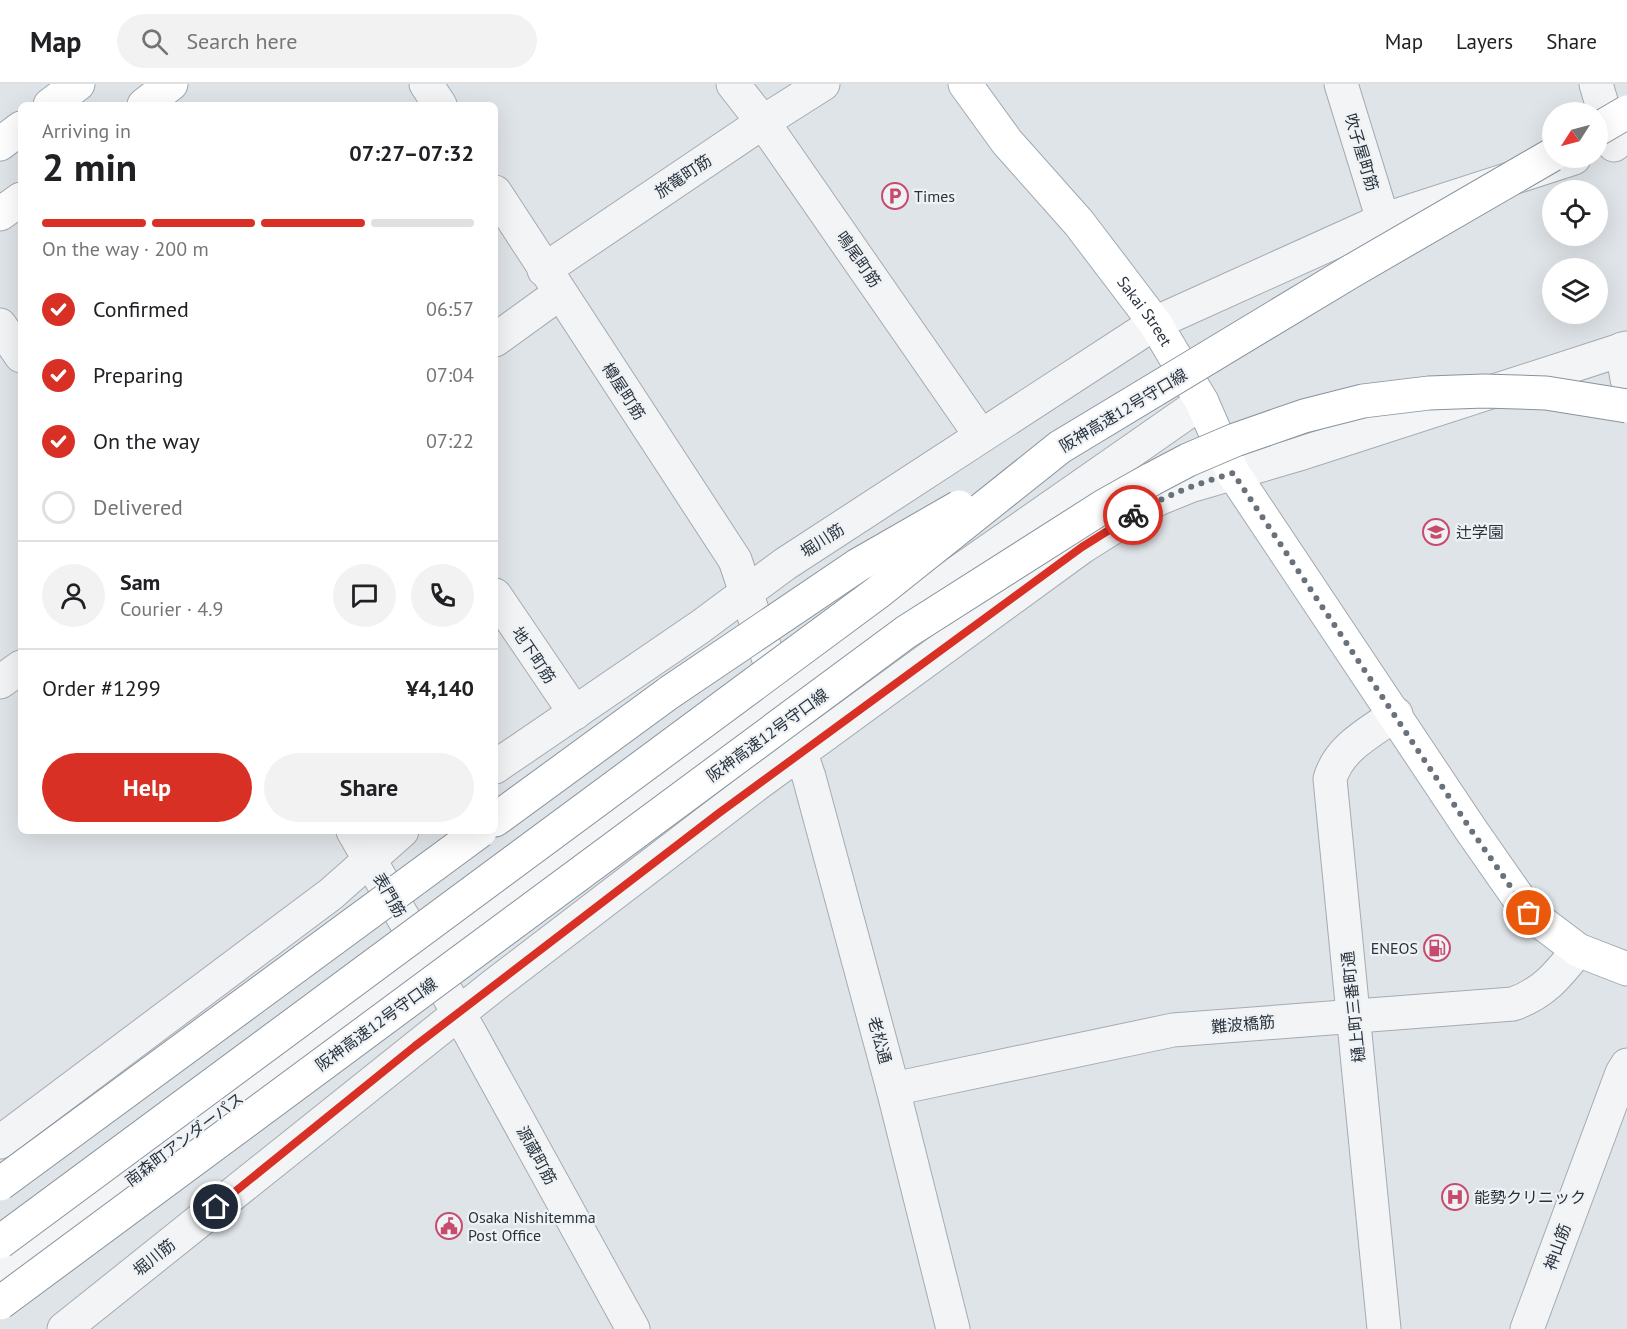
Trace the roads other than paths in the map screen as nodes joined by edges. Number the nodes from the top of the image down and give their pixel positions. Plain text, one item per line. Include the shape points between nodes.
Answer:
1 (78, 84) edge
2 (426, 84) edge
3 (733, 84) edge
4 (823, 84) edge
5 (965, 84) edge
6 (1341, 84) edge
7 (1596, 84) edge
8 (55, 102) edge
9 (438, 102) edge
10 (1627, 112) edge
11 (763, 122) junction
12 (18, 130) edge
13 (1609, 141) edge
14 (0, 144) edge
15 (1542, 161) edge
16 (1543, 168) edge
17 (498, 197) edge
18 (18, 201) edge
19 (0, 214) edge
20 (1383, 220) junction
21 (552, 282) junction
22 (1155, 323) junction
23 (0, 325) edge
24 (498, 337) edge
25 (18, 352) edge
26 (1625, 358) edge
27 (1202, 402) junction
28 (1627, 406) edge
29 (981, 436) junction
30 (1060, 447) junction
31 (1233, 473) junction
32 (746, 593) junction
33 (498, 599) edge
34 (18, 669) edge
35 (0, 682) edge
36 (782, 694) junction
37 (575, 713) junction
38 (1396, 714) junction
39 (801, 753) junction
40 (498, 765) edge
41 (498, 818) edge
42 (355, 834) edge
43 (399, 834) edge
44 (476, 834) edge
45 (370, 860) junction
46 (1578, 950) junction
47 (427, 959) junction
48 (1627, 969) edge
49 (458, 1013) junction
50 (1354, 1016) junction
51 (1627, 1065) edge
52 (893, 1089) junction
53 (0, 1142) edge
54 (0, 1184) edge
55 (2, 1273) edge
56 (70, 1327) edge
57 (633, 1329) edge
58 (953, 1329) edge
59 (1384, 1329) edge
60 (1527, 1329) edge

1 - 8 main road
2 - 9 street
3 - 11 street, 鳴尾町筋
4 - 11 street, 旅篭町筋
5 - 22 main road, Sakai Street via 1007,142 1079,223
6 - 20 street, 吹子屋町筋
7 - 13 street
10 - 13 main road, bridge
11 - 21 street, 旅篭町筋
11 - 29 street, 鳴尾町筋
12 - 14 main road
15 - 30 main road, 阪神高速12号守口線, bridge
16 - 20 street, 堀川筋
17 - 21 street, 樽屋町筋
18 - 19 main road
20 - 22 street, 堀川筋
21 - 24 street, 旅篭町筋
21 - 32 street, 樽屋町筋 via 735,560
22 - 27 main road, Sakai Street
22 - 29 street, 堀川筋
23 - 25 street
26 - 31 street, 堀川筋
27 - 31 main road, Sakai Street
27 - 36 street, 南森町アンダーパス
28 - 55 main road, 阪神高速12号守口線, bridge via 1546,393 1484,391 1364,401 1304,416 1235,440 1152,479 906,632
29 - 32 street, 堀川筋
30 - 41 main road, bridge via 858,565 670,692
30 - 55 main road, 阪神高速12号守口線, bridge
31 - 38 main road, Sakai Street
31 - 39 street, 堀川筋 via 1158,499 1082,547
32 - 36 street, 樽屋町筋
32 - 37 street, 堀川筋
33 - 37 street, 地下町筋
34 - 35 street
36 - 39 street, 老松通
36 - 47 street, 南森町アンダーパス
37 - 40 street, 堀川筋
38 - 46 main road, Sakai Street via 1529,913
38 - 50 street, 樋上町三番町通 via 1345,751 1330,779
39 - 49 street, 堀川筋
39 - 52 street, 老松通
42 - 45 street, 表門筋
43 - 45 street
44 - 54 main road, bridge
45 - 47 street, 表門筋
45 - 53 street via 331,894
46 - 48 main road, Sakai Street
46 - 50 street, 難波橋筋 via 1539,993 1514,1004
47 - 49 street, 表門筋
47 - 55 street, 南森町アンダーパス
49 - 56 street, 堀川筋
49 - 57 street, 源蔵町筋
50 - 52 street, 難波橋筋 via 1173,1030
50 - 59 street, 樋上町三番町通
51 - 60 street, 神山筋
52 - 58 street, 老松通

